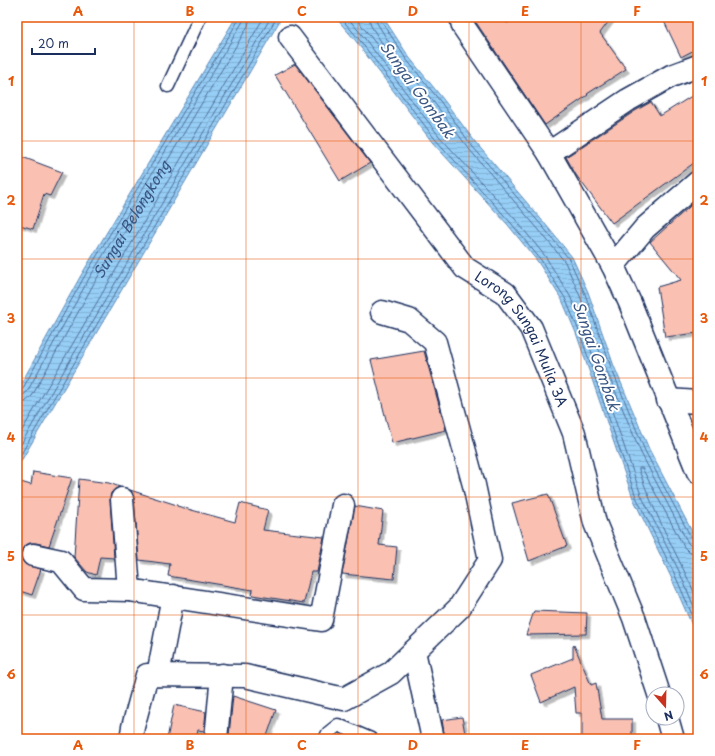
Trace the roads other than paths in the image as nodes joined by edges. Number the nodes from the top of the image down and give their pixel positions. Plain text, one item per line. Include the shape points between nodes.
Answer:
1 (200, 17) edge
2 (461, 17) edge
3 (290, 37) dead end
4 (698, 66) edge
5 (168, 86) dead end
6 (549, 153) junction
7 (698, 182) edge
8 (613, 266) junction
9 (382, 312) dead end
10 (668, 400) junction
11 (698, 402) edge
12 (698, 472) edge
13 (122, 499) dead end
14 (343, 504) dead end
15 (33, 555) dead end
16 (129, 590) junction
17 (173, 596) junction
18 (414, 650) junction
19 (152, 675) junction
20 (222, 675) junction
21 (656, 686) edge
22 (669, 726) edge
23 (131, 739) edge
24 (216, 739) edge
25 (325, 739) edge
26 (371, 739) edge
27 (434, 739) edge
28 (673, 739) edge

1 - 5 lane
2 - 6 street via 464,26
3 - 21 street, Lorong Sungai Mulia 3A via 465,268 505,293 531,328 574,433 595,523 634,618
4 - 6 street via 671,76 628,100
6 - 8 street
7 - 8 street via 645,228
8 - 10 street
9 - 18 street via 409,320 434,342 474,485 490,560 458,608
10 - 11 street
10 - 12 street
13 - 16 street
14 - 17 street via 321,620
15 - 16 street via 61,561 84,589
16 - 17 street
17 - 19 street
18 - 20 street via 391,673 344,699 245,676
18 - 27 street
19 - 20 street
19 - 23 street
20 - 24 street
22 - 28 street
25 - 26 lane via 338,725

